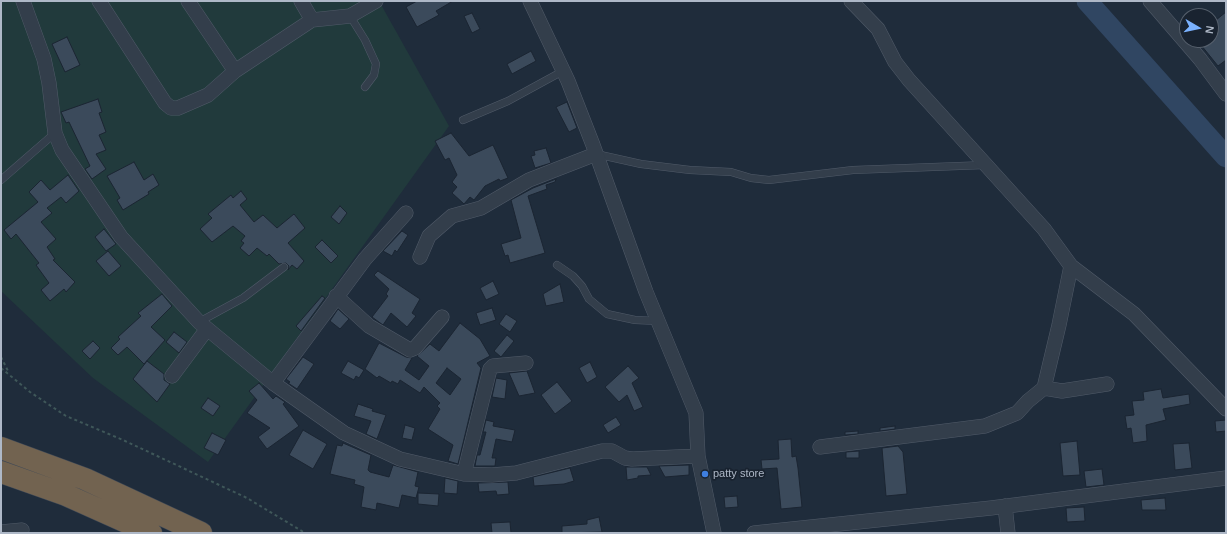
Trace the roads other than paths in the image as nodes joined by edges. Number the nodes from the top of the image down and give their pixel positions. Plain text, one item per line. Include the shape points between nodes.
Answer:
1 (23, 1) edge
2 (99, 1) edge
3 (188, 1) edge
4 (301, 1) edge
5 (376, 1) edge
6 (530, 1) edge
7 (852, 1) edge
8 (1150, 1) edge
9 (350, 16) junction
10 (312, 20) junction
11 (235, 71) junction
12 (563, 71) junction
13 (365, 87) dead end
14 (1226, 94) edge
15 (463, 120) dead end
16 (55, 133) junction
17 (596, 154) junction
18 (986, 165) junction
19 (1, 180) edge
20 (406, 213) dead end
21 (420, 257) dead end
22 (557, 265) dead end
23 (1070, 266) junction
24 (284, 267) dead end
25 (336, 296) junction
26 (442, 317) dead end
27 (658, 321) junction
28 (203, 326) junction
29 (526, 363) dead end
30 (172, 376) dead end
31 (274, 382) junction
32 (1107, 384) dead end
33 (1044, 388) junction
34 (1226, 409) edge
35 (1, 448) edge
36 (820, 448) dead end
37 (698, 456) junction
38 (1, 472) edge
39 (464, 474) junction
40 (1226, 478) edge
41 (1, 485) edge
42 (66, 495) junction
43 (1005, 506) junction
44 (22, 530) dead end
45 (1, 532) edge
46 (151, 533) edge
47 (201, 533) edge
48 (714, 533) edge
49 (754, 533) edge
50 (1008, 533) edge

1 - 16 street via 44,59
2 - 11 street via 165,103 171,108 178,108 208,95
3 - 11 street
4 - 10 street
5 - 9 street
6 - 12 street
7 - 18 street via 878,29 895,62 909,80
8 - 14 street via 1200,59
9 - 10 street
9 - 13 lane via 366,40 376,64 374,75
10 - 11 street
12 - 15 lane via 508,101
12 - 17 street
16 - 19 lane
16 - 28 street via 62,150 121,237
17 - 18 lane via 647,165 731,172 769,180 853,170
17 - 21 street via 529,180 481,208 452,216 428,236
17 - 27 street
18 - 23 street via 1044,229
20 - 25 street
22 - 27 lane via 573,276 589,299 608,314 635,320
23 - 33 street
23 - 34 street via 1134,314
24 - 28 lane
25 - 26 street via 369,326 410,350 415,348
25 - 31 street
27 - 37 street via 696,413
28 - 30 street
28 - 31 street
29 - 39 street via 493,366 490,369
31 - 39 street via 344,433 400,459
32 - 33 street via 1062,391
33 - 36 street via 1017,413 985,426
35 - 47 highway via 85,478
37 - 39 street via 632,459 612,451 602,451 516,473
37 - 48 street
38 - 42 highway
40 - 43 street
41 - 42 highway
42 - 46 highway
43 - 49 street
43 - 50 street
44 - 45 street

